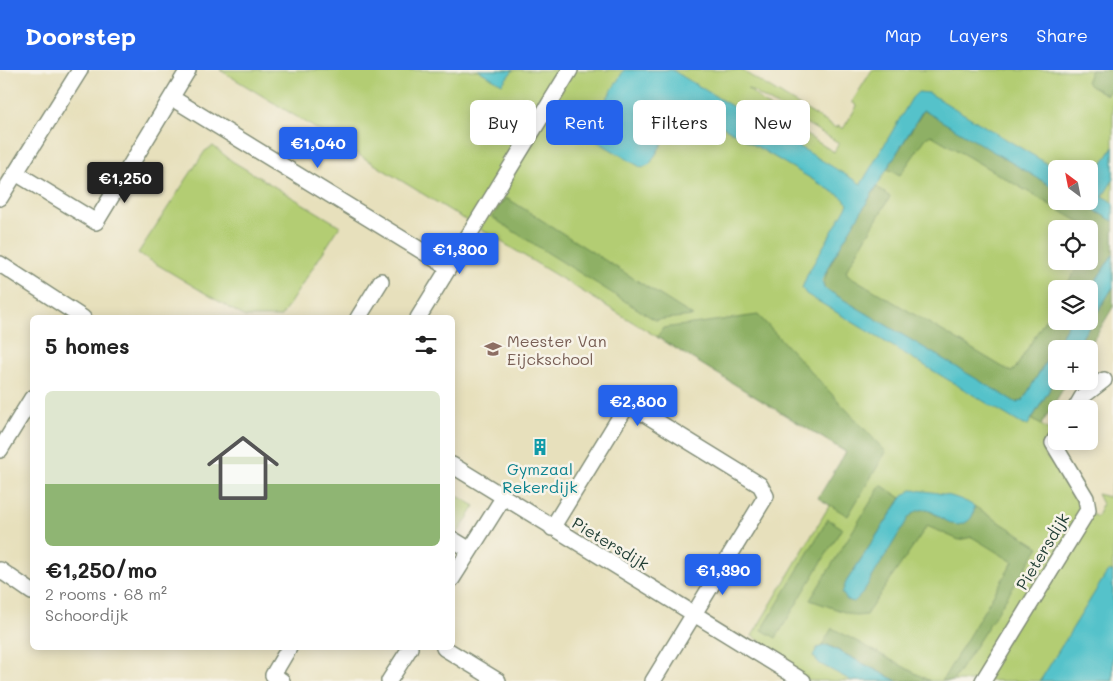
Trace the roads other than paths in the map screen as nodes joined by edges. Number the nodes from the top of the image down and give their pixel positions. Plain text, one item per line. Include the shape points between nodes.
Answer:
1 (80, 70) edge
2 (188, 70) edge
3 (570, 70) edge
4 (172, 98) junction
5 (16, 173) junction
6 (0, 198) edge
7 (0, 264) edge
8 (448, 267) junction
9 (381, 281) dead end
10 (80, 315) edge
11 (360, 315) edge
12 (420, 315) edge
13 (1104, 380) dead end
14 (1081, 400) edge
15 (30, 401) edge
16 (0, 450) edge
17 (1057, 450) edge
18 (455, 467) edge
19 (503, 498) junction
20 (552, 528) junction
21 (455, 541) edge
22 (470, 550) junction
23 (0, 570) edge
24 (455, 575) edge
25 (30, 591) edge
26 (694, 615) junction
27 (288, 650) edge
28 (409, 650) edge
29 (447, 650) edge
30 (282, 681) edge
31 (389, 681) edge
32 (498, 681) edge
33 (653, 681) edge
34 (803, 681) edge
35 (983, 681) edge

1 - 5 street
2 - 4 street
3 - 8 street
4 - 5 street via 96,222
4 - 8 street
5 - 6 street
7 - 10 street
8 - 12 street
9 - 11 street
13 - 14 street
15 - 16 street
17 - 35 street, Pietersdijk via 1086,498 1088,510
18 - 19 street, Pietersdijk
19 - 20 street, Pietersdijk
19 - 22 street
20 - 26 street, Pietersdijk
20 - 26 street via 623,412 628,407 635,408 760,485 766,496
21 - 22 street
22 - 24 street
23 - 25 street
26 - 33 street
26 - 34 street, Pietersdijk
27 - 30 street via 273,675
28 - 31 street
29 - 32 street

